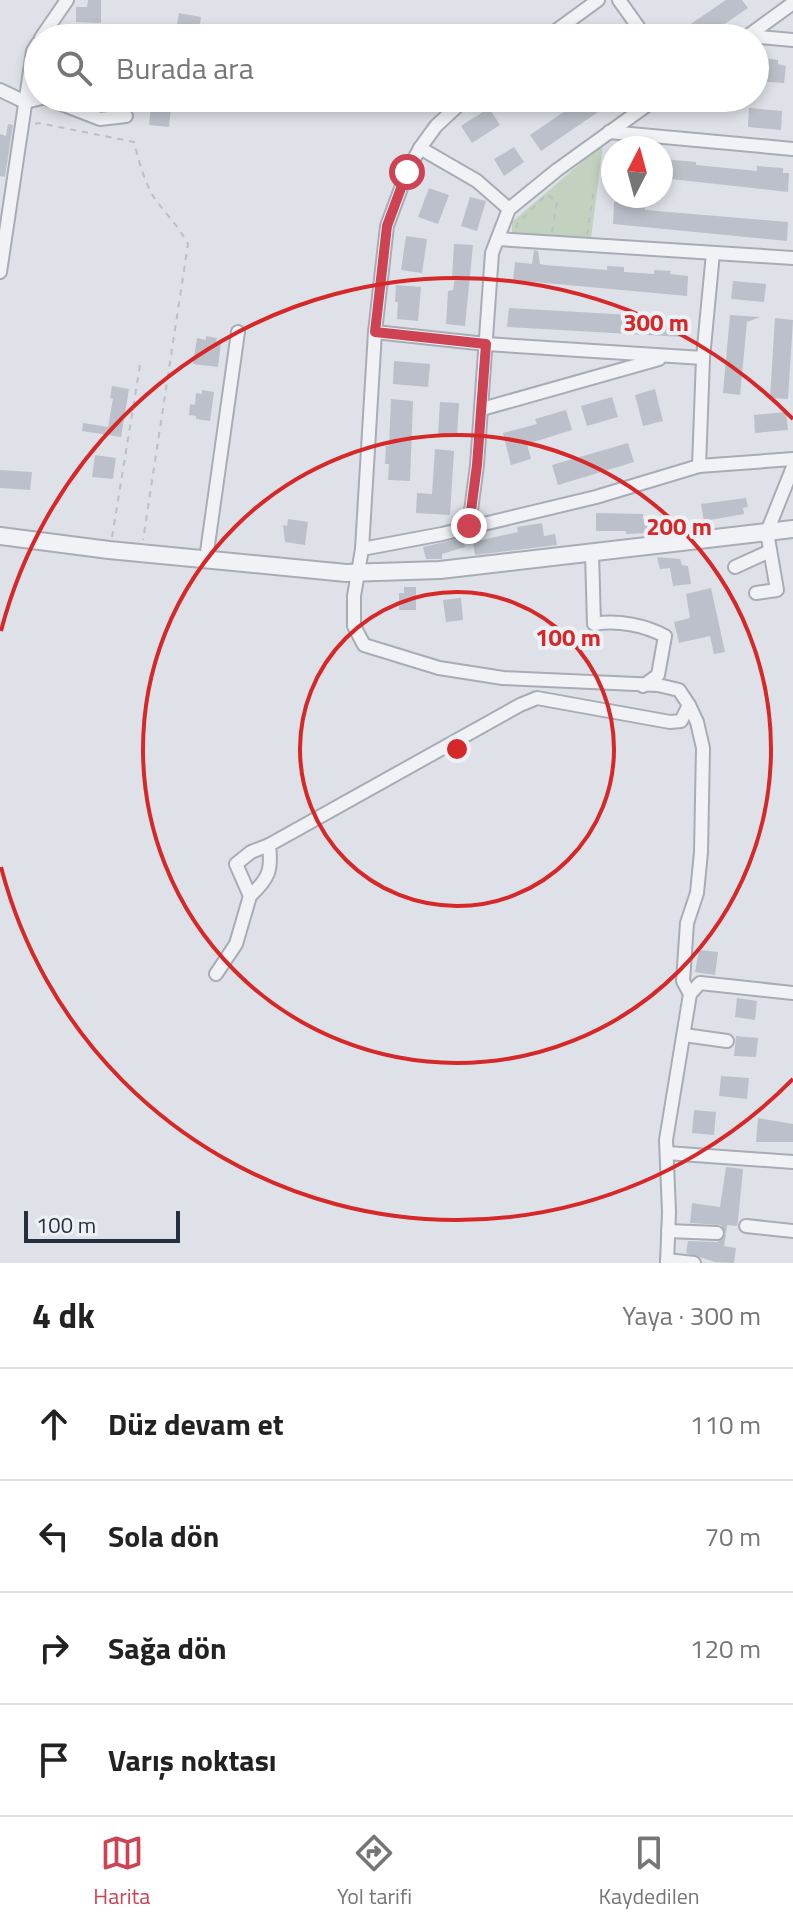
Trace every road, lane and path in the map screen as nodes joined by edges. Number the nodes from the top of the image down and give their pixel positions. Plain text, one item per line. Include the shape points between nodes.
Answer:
1 (67, 0) edge
2 (598, 0) edge
3 (619, 0) edge
4 (793, 3) edge
5 (51, 24) edge
6 (565, 24) edge
7 (636, 24) edge
8 (764, 24) edge
9 (769, 38) edge
10 (793, 40) edge
11 (0, 90) edge
12 (24, 102) edge
13 (24, 109) edge
14 (81, 112) edge
15 (451, 112) edge
16 (637, 112) edge
17 (126, 116) dead end
18 (21, 131) junction
19 (609, 132) junction
20 (420, 148) junction
21 (793, 149) edge
22 (594, 189) dead end
23 (509, 209) junction
24 (516, 231) dead end
25 (552, 233) dead end
26 (587, 235) dead end
27 (498, 239) junction
28 (713, 253) junction
29 (793, 258) edge
30 (0, 272) edge
31 (238, 332) dead end
32 (375, 332) junction
33 (486, 344) junction
34 (670, 356) junction
35 (703, 358) junction
36 (140, 365) dead end
37 (482, 409) junction
38 (793, 459) edge
39 (699, 466) junction
40 (793, 467) edge
41 (469, 526) junction
42 (793, 529) edge
43 (767, 532) junction
44 (0, 536) edge
45 (362, 549) junction
46 (109, 550) junction
47 (770, 551) junction
48 (141, 553) junction
49 (592, 553) junction
50 (206, 559) junction
51 (735, 567) dead end
52 (357, 573) junction
53 (756, 593) dead end
54 (643, 686) junction
55 (689, 705) junction
56 (269, 845) junction
57 (250, 896) junction
58 (216, 974) dead end
59 (793, 993) edge
60 (690, 994) junction
61 (684, 1035) junction
62 (727, 1041) dead end
63 (667, 1153) junction
64 (793, 1162) edge
65 (746, 1226) dead end
66 (668, 1231) junction
67 (793, 1231) edge
68 (717, 1233) dead end
69 (667, 1262) edge
70 (694, 1263) edge

1 - 5 street
2 - 6 street
3 - 7 street
4 - 8 street
9 - 10 street
11 - 12 street
13 - 18 street
14 - 17 street via 100,119
15 - 20 street
16 - 19 street
18 - 30 street
18 - 48 path via 39,123 134,142 156,201 188,244
19 - 21 street
19 - 23 street
20 - 23 street via 477,181
20 - 32 street via 387,226
22 - 26 path
23 - 27 street
24 - 25 path via 547,194 557,202
27 - 28 street
27 - 33 street via 492,253
28 - 29 street
28 - 35 street
31 - 50 street
32 - 33 street
32 - 45 street
33 - 34 street
33 - 37 street
34 - 35 street
34 - 37 street
35 - 39 street
36 - 46 path
37 - 41 street
38 - 39 street
39 - 41 street
40 - 43 street
41 - 45 street
42 - 43 street
43 - 47 street
43 - 49 street
44 - 46 street
45 - 52 street
46 - 48 street
47 - 51 street
47 - 53 street via 777,590
48 - 50 street
49 - 52 street via 440,570
49 - 54 street via 594,624 648,627 665,636 658,675
50 - 52 street
52 - 54 street via 354,626 364,645 503,678
54 - 55 street via 679,690
55 - 56 street via 681,721 670,722 537,698
55 - 60 street via 703,748 701,852 697,893 687,923 683,981
56 - 57 street via 272,868
56 - 57 street via 236,864
57 - 58 street via 236,944
59 - 60 street via 700,983
60 - 61 street
61 - 62 street
61 - 63 street
63 - 64 street
63 - 66 street
65 - 67 street
66 - 68 street
66 - 69 street
69 - 70 street

